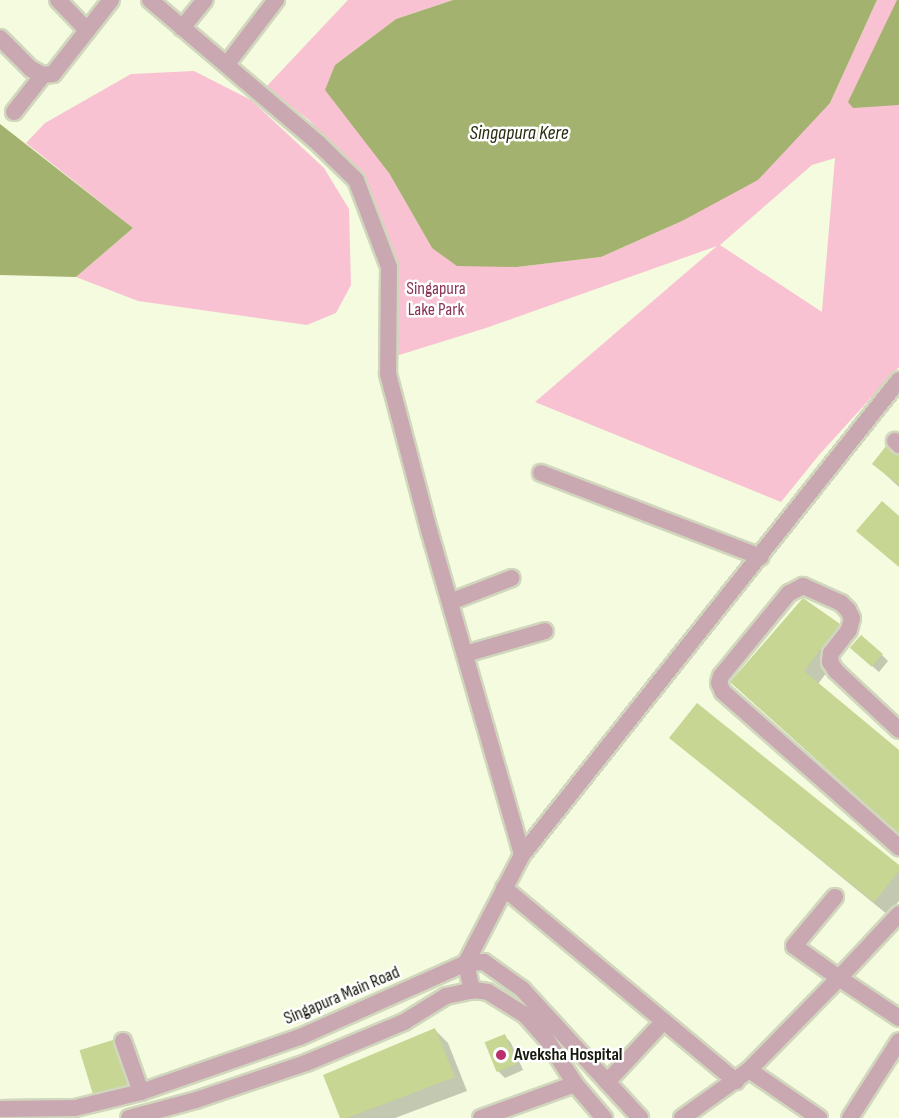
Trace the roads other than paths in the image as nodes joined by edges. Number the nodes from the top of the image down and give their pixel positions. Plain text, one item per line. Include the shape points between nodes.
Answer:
1 (58, 0) edge
2 (111, 0) edge
3 (150, 0) edge
4 (205, 0) edge
5 (276, 0) edge
6 (182, 28) junction
7 (87, 30) junction
8 (0, 38) edge
9 (227, 64) junction
10 (43, 75) junction
11 (14, 112) dead end
12 (899, 381) edge
13 (541, 473) dead end
14 (761, 557) junction
15 (512, 578) dead end
16 (450, 602) junction
17 (545, 630) dead end
18 (465, 654) junction
19 (899, 730) edge
20 (899, 847) edge
21 (522, 855) junction
22 (504, 888) junction
23 (834, 897) dead end
24 (899, 914) edge
25 (466, 963) junction
26 (839, 978) junction
27 (472, 991) junction
28 (899, 1018) edge
29 (664, 1021) junction
30 (123, 1041) dead end
31 (899, 1041) edge
32 (742, 1076) junction
33 (607, 1082) junction
34 (575, 1084) junction
35 (141, 1092) junction
36 (0, 1109) edge
37 (485, 1117) edge
38 (129, 1118) edge
39 (604, 1118) edge
40 (640, 1118) edge
41 (682, 1118) edge
42 (819, 1118) edge
43 (850, 1118) edge

1 - 7 street
2 - 7 street
3 - 6 street
4 - 6 street
5 - 9 street
6 - 9 street
7 - 10 street via 53,74
8 - 10 street via 31,69
9 - 16 street via 356,180 388,267 388,374
10 - 11 street
12 - 14 street
13 - 14 street
14 - 21 street
15 - 16 street
16 - 18 street
17 - 18 street
18 - 21 street
19 - 20 street via 830,662 831,653 849,630 852,618 848,610 803,586 789,593 719,683 723,692
21 - 22 street
22 - 25 street
22 - 29 street
23 - 26 street via 794,946
24 - 26 street
25 - 27 street
25 - 33 street via 484,962 522,989
25 - 35 street, Singapura Main Road via 300,1037
26 - 28 street
26 - 32 street
27 - 34 street via 488,992 525,1015 545,1037
27 - 38 street via 446,996 404,1022 306,1063
29 - 32 street
29 - 33 street
30 - 35 street
31 - 43 street
32 - 41 street
32 - 42 street
33 - 40 street
34 - 37 street
34 - 39 street
35 - 36 street, Singapura Main Road via 75,1108

